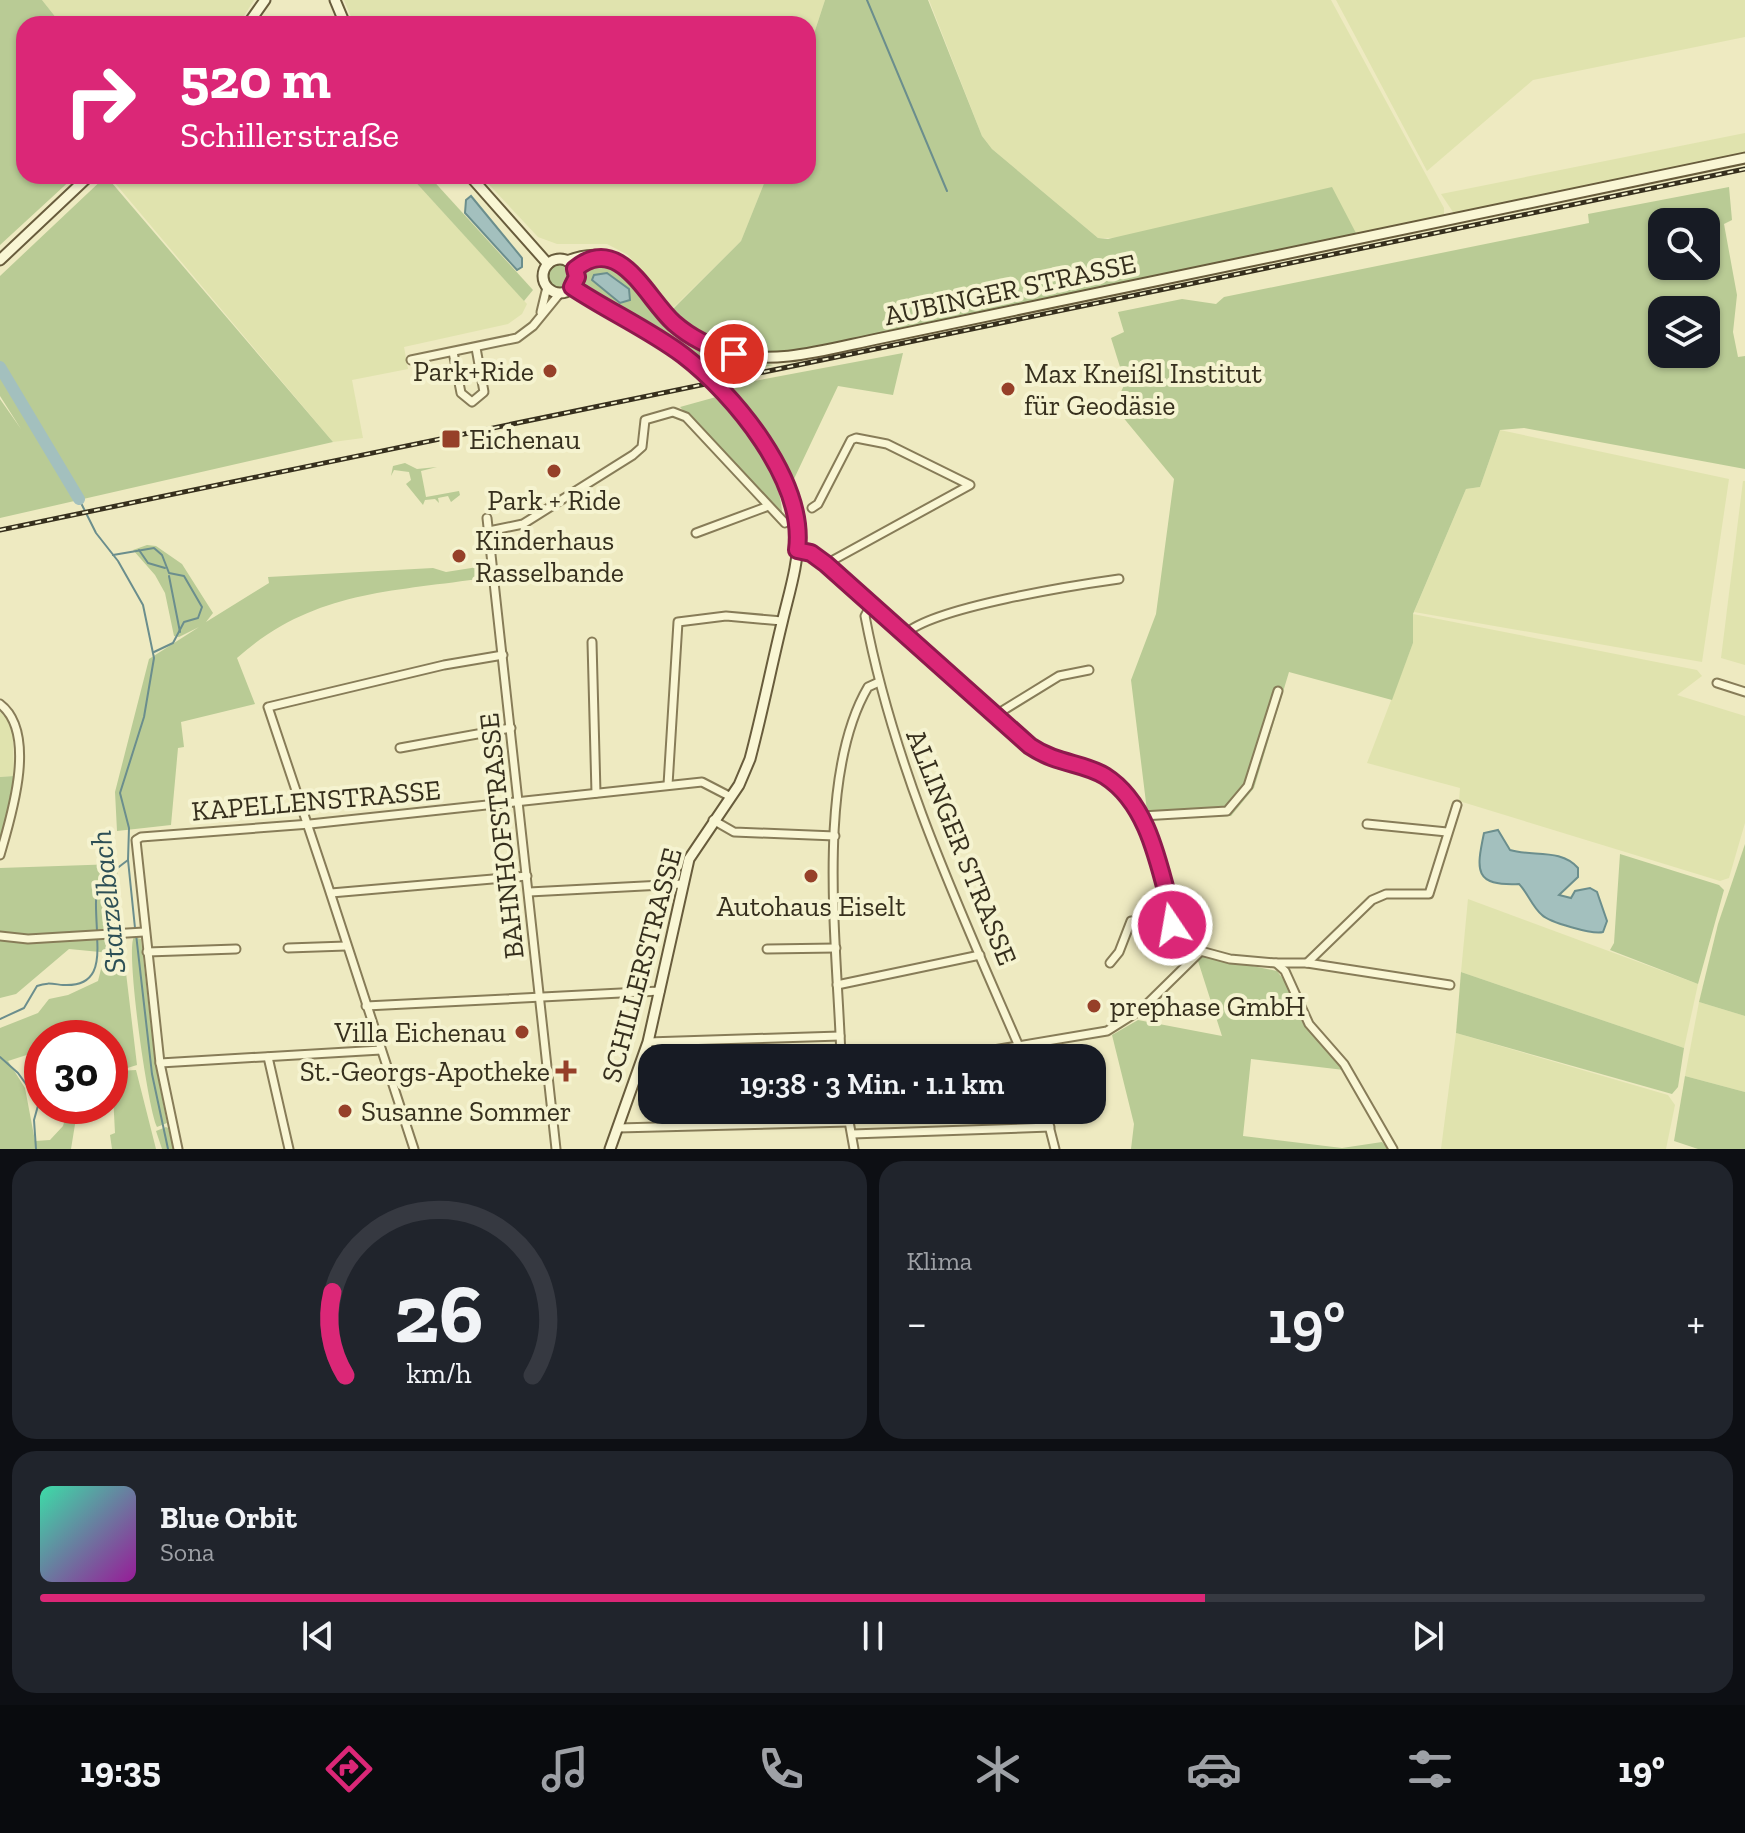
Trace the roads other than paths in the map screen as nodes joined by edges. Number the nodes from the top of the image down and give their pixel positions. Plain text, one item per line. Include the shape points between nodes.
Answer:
1 (1745, 158) edge
2 (81, 184) edge
3 (477, 184) edge
4 (609, 257) junction
5 (0, 260) edge
6 (567, 261) junction
7 (548, 264) junction
8 (575, 269) junction
9 (547, 287) junction
10 (572, 287) junction
11 (560, 293) junction
12 (541, 314) junction
13 (476, 348) junction
14 (453, 352) junction
15 (411, 360) dead end
16 (766, 507) junction
17 (812, 508) dead end
18 (487, 518) dead end
19 (785, 523) dead end
20 (489, 531) junction
21 (696, 533) dead end
22 (797, 550) junction
23 (826, 564) junction
24 (1119, 579) dead end
25 (872, 603) junction
26 (782, 621) junction
27 (905, 634) junction
28 (592, 642) dead end
29 (503, 655) junction
30 (1089, 670) dead end
31 (879, 682) junction
32 (1717, 683) dead end
33 (1278, 691) dead end
34 (1745, 692) edge
35 (0, 704) edge
36 (994, 716) junction
37 (511, 728) junction
38 (400, 748) dead end
39 (668, 785) junction
40 (596, 793) junction
41 (731, 797) junction
42 (519, 802) junction
43 (1457, 805) dead end
44 (1142, 816) junction
45 (713, 820) junction
46 (310, 824) junction
47 (1367, 824) dead end
48 (1447, 832) junction
49 (835, 836) junction
50 (0, 855) edge
51 (527, 876) junction
52 (682, 884) junction
53 (529, 892) junction
54 (331, 893) junction
55 (1175, 924) junction
56 (139, 933) junction
57 (0, 936) edge
58 (346, 946) junction
59 (288, 948) dead end
60 (836, 948) junction
61 (236, 949) dead end
62 (767, 949) dead end
63 (147, 952) junction
64 (1200, 952) junction
65 (980, 955) junction
66 (1110, 963) dead end
67 (1276, 963) junction
68 (1307, 963) junction
69 (837, 985) junction
70 (1450, 985) dead end
71 (660, 991) junction
72 (541, 997) junction
73 (366, 1006) junction
74 (840, 1036) junction
75 (648, 1042) junction
76 (840, 1044) edge
77 (1019, 1044) edge
78 (1036, 1044) edge
79 (381, 1050) junction
80 (268, 1057) junction
81 (160, 1063) junction
82 (772, 1124) edge
83 (850, 1124) edge
84 (1049, 1124) edge
85 (1050, 1127) junction
86 (618, 1128) junction
87 (852, 1134) junction
88 (178, 1149) edge
89 (289, 1149) edge
90 (414, 1149) edge
91 (556, 1149) edge
92 (610, 1149) edge
93 (854, 1149) edge
94 (1055, 1149) edge
95 (1393, 1149) edge

1 - 4 street, AUBINGER STRASSE via 774,357 734,354 700,341 673,322 627,268
2 - 5 street
3 - 7 street
4 - 6 street via 591,253
4 - 8 street via 587,260
6 - 7 street
6 - 8 street
7 - 9 street via 543,273
8 - 10 street
9 - 11 street
9 - 12 street
10 - 11 street
10 - 22 street, SCHILLERSTRASSE via 689,360 738,408 790,497
11 - 12 street
12 - 13 street via 523,335
13 - 14 street
13 - 14 street via 484,392 472,402 461,393
14 - 15 street
16 - 19 street
16 - 20 street via 681,413 651,416 643,427 642,447 633,455 523,524
16 - 21 street
17 - 23 street via 856,438 887,444 970,485
18 - 20 street, BAHNHOFSTRASSE
20 - 29 street, BAHNHOFSTRASSE
22 - 23 street
22 - 26 street, SCHILLERSTRASSE
23 - 25 street
24 - 27 street via 988,604
25 - 27 street
25 - 31 street, ALLINGER STRASSE via 865,616
26 - 39 street via 726,616 678,622
26 - 41 street, SCHILLERSTRASSE via 750,759
27 - 36 street
28 - 40 street
29 - 37 street, BAHNHOFSTRASSE
29 - 46 street via 268,707
30 - 36 street via 1059,676
31 - 49 street via 866,691 847,743
31 - 65 street, ALLINGER STRASSE via 915,805
32 - 34 street
33 - 44 street via 1248,786 1227,811
35 - 50 street via 17,727 18,765 17,793
36 - 44 street via 1046,756 1106,776
37 - 38 street
37 - 42 street, BAHNHOFSTRASSE
39 - 40 street, KAPELLENSTRASSE
39 - 41 street, KAPELLENSTRASSE via 702,782
40 - 42 street, KAPELLENSTRASSE
41 - 45 street, SCHILLERSTRASSE
42 - 46 street, KAPELLENSTRASSE
42 - 51 street, BAHNHOFSTRASSE
43 - 48 street
44 - 55 street
45 - 49 street via 734,832
45 - 52 street, SCHILLERSTRASSE via 693,848
46 - 54 street
46 - 56 street, KAPELLENSTRASSE via 136,840
47 - 48 street
48 - 68 street via 1429,894 1386,894 1372,900
49 - 60 street
51 - 53 street, BAHNHOFSTRASSE
51 - 54 street
52 - 53 street
52 - 71 street, SCHILLERSTRASSE
53 - 72 street, BAHNHOFSTRASSE
54 - 58 street
55 - 64 street
55 - 66 street via 1131,921
56 - 57 street
56 - 63 street
58 - 59 street
58 - 73 street
60 - 62 street
60 - 69 street
61 - 63 street
63 - 81 street
64 - 67 street
64 - 78 street via 1142,1009 1107,1031
65 - 69 street
65 - 77 street, ALLINGER STRASSE
67 - 68 street
67 - 95 street via 1293,986 1309,1024 1344,1064
68 - 70 street
69 - 74 street
71 - 72 street
71 - 75 street, SCHILLERSTRASSE
72 - 73 street
72 - 91 street, BAHNHOFSTRASSE
73 - 79 street
74 - 75 street
74 - 76 street
75 - 86 street, SCHILLERSTRASSE
79 - 80 street
79 - 90 street
80 - 81 street
80 - 89 street
81 - 88 street
82 - 86 street
83 - 87 street
84 - 85 street
85 - 87 street
85 - 94 street
86 - 92 street, SCHILLERSTRASSE
87 - 93 street

